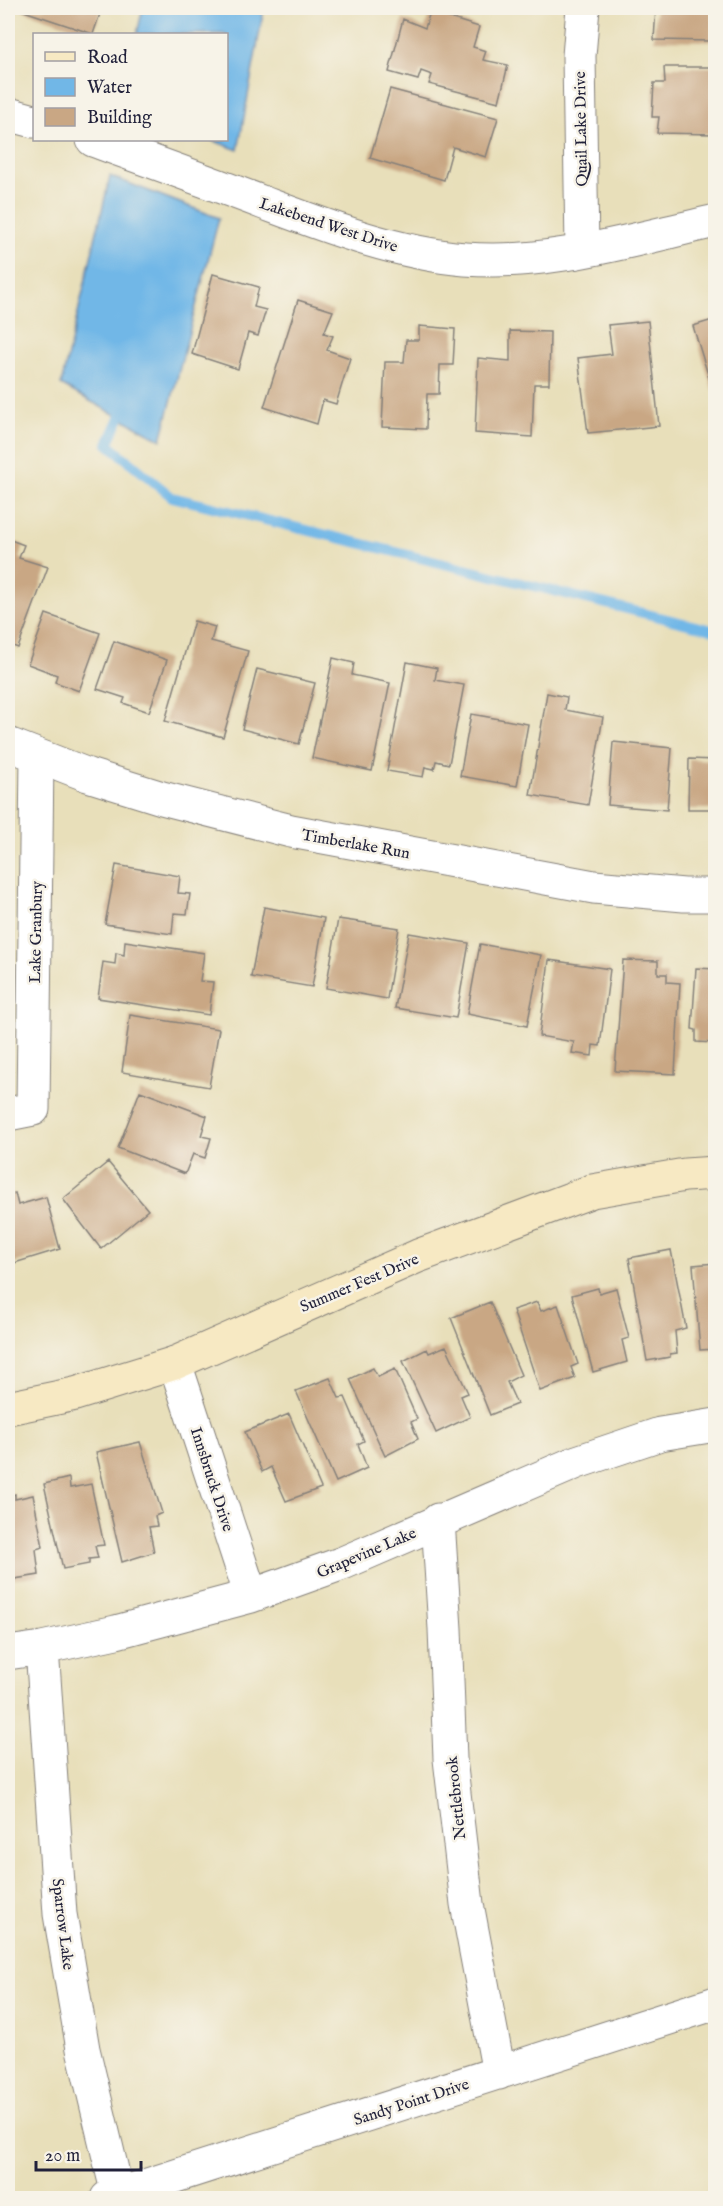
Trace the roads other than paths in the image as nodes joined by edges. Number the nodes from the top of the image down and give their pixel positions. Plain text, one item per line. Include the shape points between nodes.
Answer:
1 (583, 8) edge
2 (8, 114) edge
3 (33, 121) edge
4 (96, 141) edge
5 (716, 221) edge
6 (582, 250) junction
7 (22, 750) edge
8 (716, 895) edge
9 (20, 1111) edge
10 (716, 1173) edge
11 (175, 1363) junction
12 (8, 1408) edge
13 (716, 1425) edge
14 (438, 1520) junction
15 (251, 1596) junction
16 (42, 1648) junction
17 (8, 1653) edge
18 (716, 2003) edge
19 (499, 2073) junction
20 (112, 2197) edge

1 - 6 street, Quail Lake Drive via 579,56
2 - 3 street
4 - 6 street, Lakebend West Drive via 336,230 398,248 465,259 524,259
5 - 6 street, Lakebend West Drive
7 - 8 street, Timberlake Run via 162,798 291,831 594,887
7 - 9 street, Lake Granbury
10 - 11 street, Summer Fest Drive via 592,1191 418,1256
11 - 12 street, Summer Fest Drive via 75,1394
11 - 15 street, Innsbruck Drive
13 - 14 street, Grapevine Lake via 660,1434 577,1462
14 - 15 street, Grapevine Lake via 343,1563
14 - 19 street, Nettlebrook via 450,1759 467,1904
15 - 16 street, Grapevine Lake
16 - 17 street, Grapevine Lake
16 - 20 street, Sparrow Lake via 60,1914
18 - 19 street, Sandy Point Drive
19 - 20 street, Sandy Point Drive

